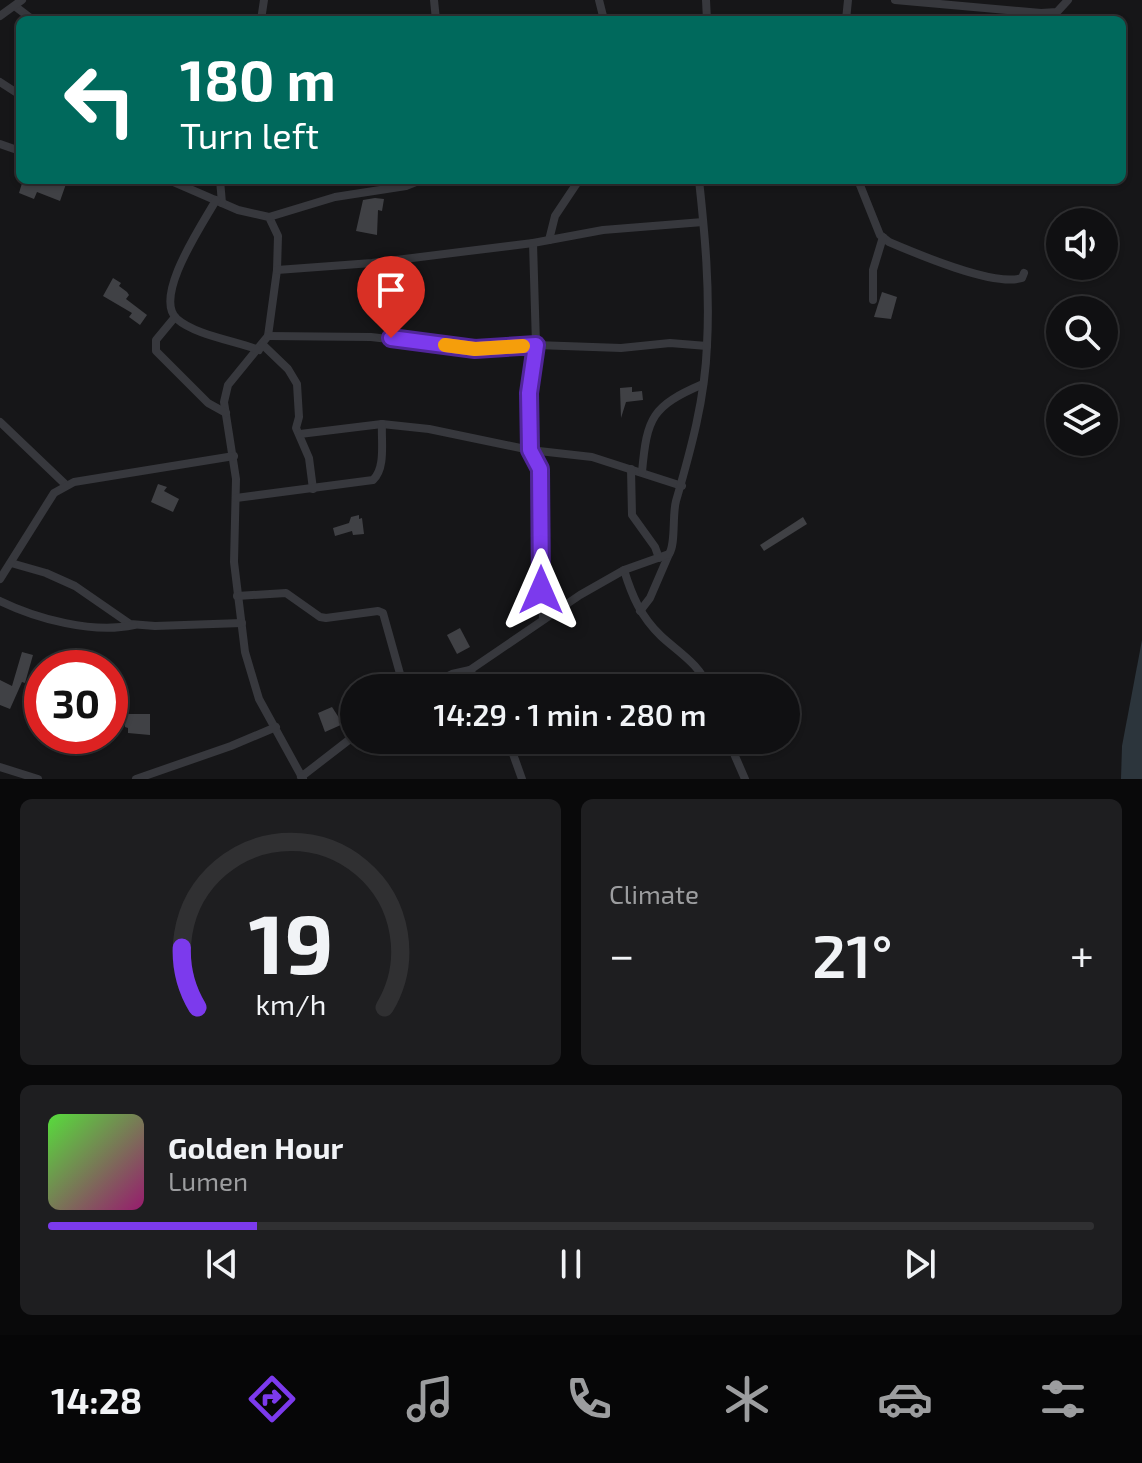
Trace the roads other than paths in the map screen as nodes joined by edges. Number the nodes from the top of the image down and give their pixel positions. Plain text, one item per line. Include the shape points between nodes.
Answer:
1 (895, 0) edge
2 (1068, 0) edge
3 (19, 4) edge
4 (0, 16) edge
5 (178, 184) edge
6 (220, 184) edge
7 (411, 184) edge
8 (576, 184) edge
9 (699, 184) edge
10 (861, 184) edge
11 (219, 202) junction
12 (269, 217) junction
13 (703, 222) junction
14 (883, 237) junction
15 (549, 240) junction
16 (533, 243) junction
17 (277, 270) junction
18 (1024, 273) dead end
19 (873, 300) dead end
20 (175, 317) junction
21 (268, 336) junction
22 (536, 345) junction
23 (707, 346) junction
24 (261, 347) junction
25 (703, 384) junction
26 (226, 413) junction
27 (0, 422) edge
28 (382, 424) junction
29 (300, 434) junction
30 (530, 450) junction
31 (234, 456) junction
32 (631, 469) junction
33 (642, 472) junction
34 (66, 485) junction
35 (682, 486) junction
36 (313, 489) junction
37 (236, 498) junction
38 (669, 554) junction
39 (659, 558) junction
40 (11, 563) junction
41 (624, 570) junction
42 (0, 579) edge
43 (237, 596) junction
44 (0, 601) edge
45 (640, 611) junction
46 (543, 618) junction
47 (242, 623) junction
48 (134, 625) junction
49 (470, 670) junction
50 (400, 674) edge
51 (452, 674) edge
52 (472, 674) edge
53 (702, 674) edge
54 (276, 727) junction
55 (340, 747) edge
56 (513, 754) edge
57 (734, 754) edge
58 (0, 767) edge
59 (302, 778) edge
60 (38, 779) edge
61 (136, 779) edge
62 (522, 779) edge
63 (745, 779) edge

1 - 2 street via 1041,13 1057,12
3 - 4 street
5 - 11 street
6 - 11 street
7 - 12 street via 335,197
8 - 15 street via 555,216
9 - 13 street
10 - 14 street
11 - 12 street
11 - 20 street via 177,274 171,301
12 - 17 street via 278,236
13 - 15 street
13 - 23 street
14 - 18 street via 988,276 1016,280
14 - 19 street via 873,270
15 - 16 street
16 - 17 street
16 - 22 street
17 - 21 street
20 - 24 street via 196,329
20 - 26 street via 156,340 156,351 208,403
21 - 22 street via 371,337 475,349
21 - 24 street
22 - 23 street
22 - 30 street via 529,393
23 - 25 street
24 - 26 street via 228,385
24 - 29 street via 288,369 297,384
25 - 33 street via 654,413
25 - 35 street
26 - 31 street
27 - 34 street
28 - 29 street
28 - 30 street
28 - 36 street via 379,475 364,483
29 - 36 street
30 - 32 street via 592,457
30 - 46 street via 540,469
31 - 34 street
31 - 37 street
32 - 33 street
32 - 39 street via 632,515
33 - 35 street
34 - 40 street via 54,493
35 - 38 street
36 - 37 street
37 - 43 street
38 - 39 street
38 - 45 street
39 - 41 street
40 - 42 street
40 - 48 street via 75,586
41 - 45 street
41 - 46 street
43 - 47 street
43 - 50 street via 286,593 326,618 383,613
44 - 48 street via 27,614 82,626
45 - 53 street
46 - 49 street
47 - 48 street
47 - 54 street via 249,672
49 - 51 street
49 - 52 street
54 - 59 street
54 - 61 street
55 - 59 street
56 - 62 street
57 - 63 street
58 - 60 street

